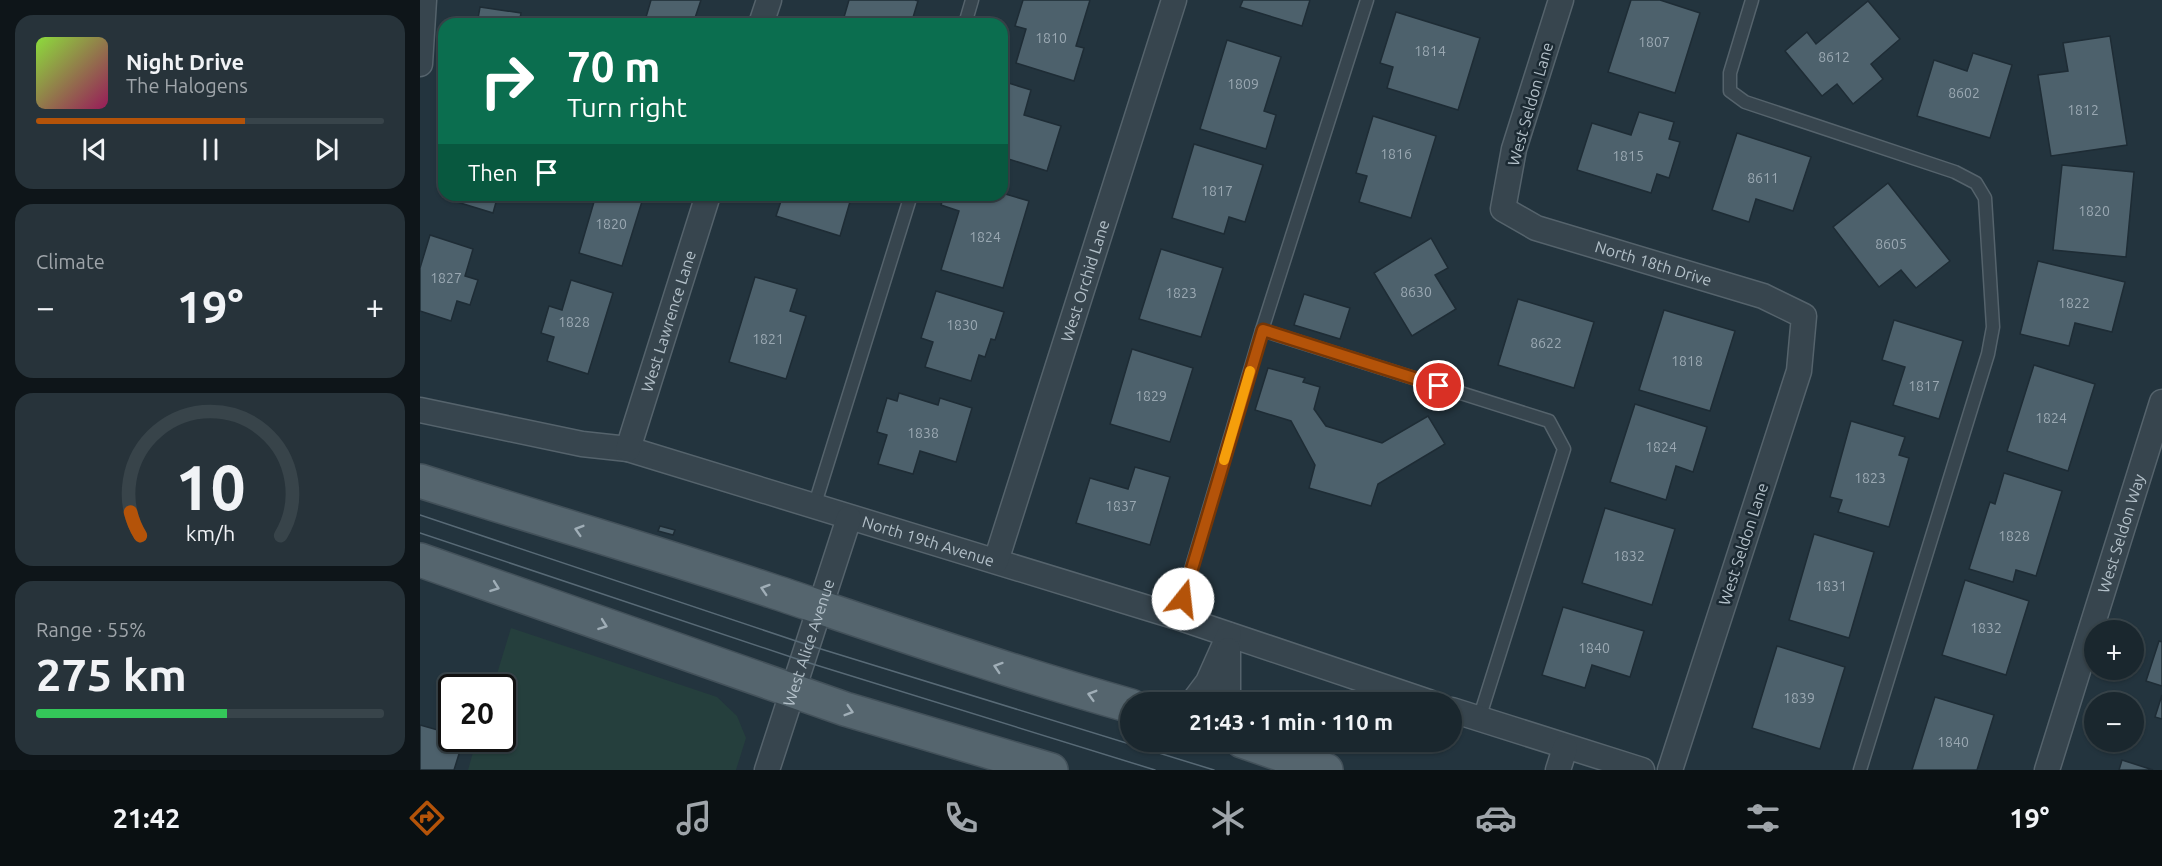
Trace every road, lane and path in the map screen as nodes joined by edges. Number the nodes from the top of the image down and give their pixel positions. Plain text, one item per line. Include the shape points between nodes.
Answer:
1 (424, 0) edge
2 (769, 0) edge
3 (972, 0) edge
4 (1174, 0) edge
5 (1367, 0) edge
6 (1561, 0) edge
7 (1752, 0) edge
8 (763, 18) edge
9 (967, 18) edge
10 (420, 64) edge
11 (706, 201) edge
12 (909, 201) edge
13 (1503, 209) joint
14 (1804, 316) joint
15 (1263, 330) junction
16 (2162, 402) edge
17 (420, 410) edge
18 (628, 449) junction
19 (420, 481) edge
20 (814, 507) junction
21 (849, 518) junction
22 (420, 560) edge
23 (996, 561) junction
24 (820, 608) junction
25 (1177, 617) junction
26 (1229, 635) junction
27 (793, 692) junction
28 (1200, 692) edge
29 (1228, 692) edge
30 (1399, 692) edge
31 (1120, 703) edge
32 (1462, 713) edge
33 (1479, 719) junction
34 (1275, 752) edge
35 (1561, 759) edge
36 (768, 770) edge
37 (1051, 770) edge
38 (1326, 770) edge
39 (1642, 770) edge
40 (1670, 770) edge
41 (1860, 770) edge
42 (2047, 770) edge

1 - 10 street
2 - 8 street
3 - 9 lane
4 - 23 street, West Orchid Lane
5 - 15 lane
6 - 13 street, West Seldon Lane via 1514,149
7 - 41 lane via 1730,73 1730,91 1745,102 1955,172 1976,183 1985,198 1993,327 1988,354
11 - 18 street, West Lawrence Lane
12 - 20 lane
13 - 14 street, North 18th Drive via 1536,228 1763,296
14 - 40 street, West Seldon Lane via 1799,371
15 - 25 lane
15 - 33 lane via 1549,421 1564,449
16 - 42 street, West Seldon Way
17 - 18 street, North 19th Avenue via 582,444
18 - 20 street, North 19th Avenue
24 -> 19 main road
20 - 21 street, North 19th Avenue
21 - 23 street, North 19th Avenue
21 - 24 street, West Alice Avenue
22 -> 27 main road
23 - 25 street, North 19th Avenue
24 - 27 street, West Alice Avenue
31 -> 24 main road
25 - 26 street, North 19th Avenue
26 - 28 street
26 - 29 street
26 - 30 street, North 19th Avenue
27 - 36 street, West Alice Avenue
27 -> 37 main road
32 - 33 street
33 - 35 street
34 - 38 main road
35 - 39 street

